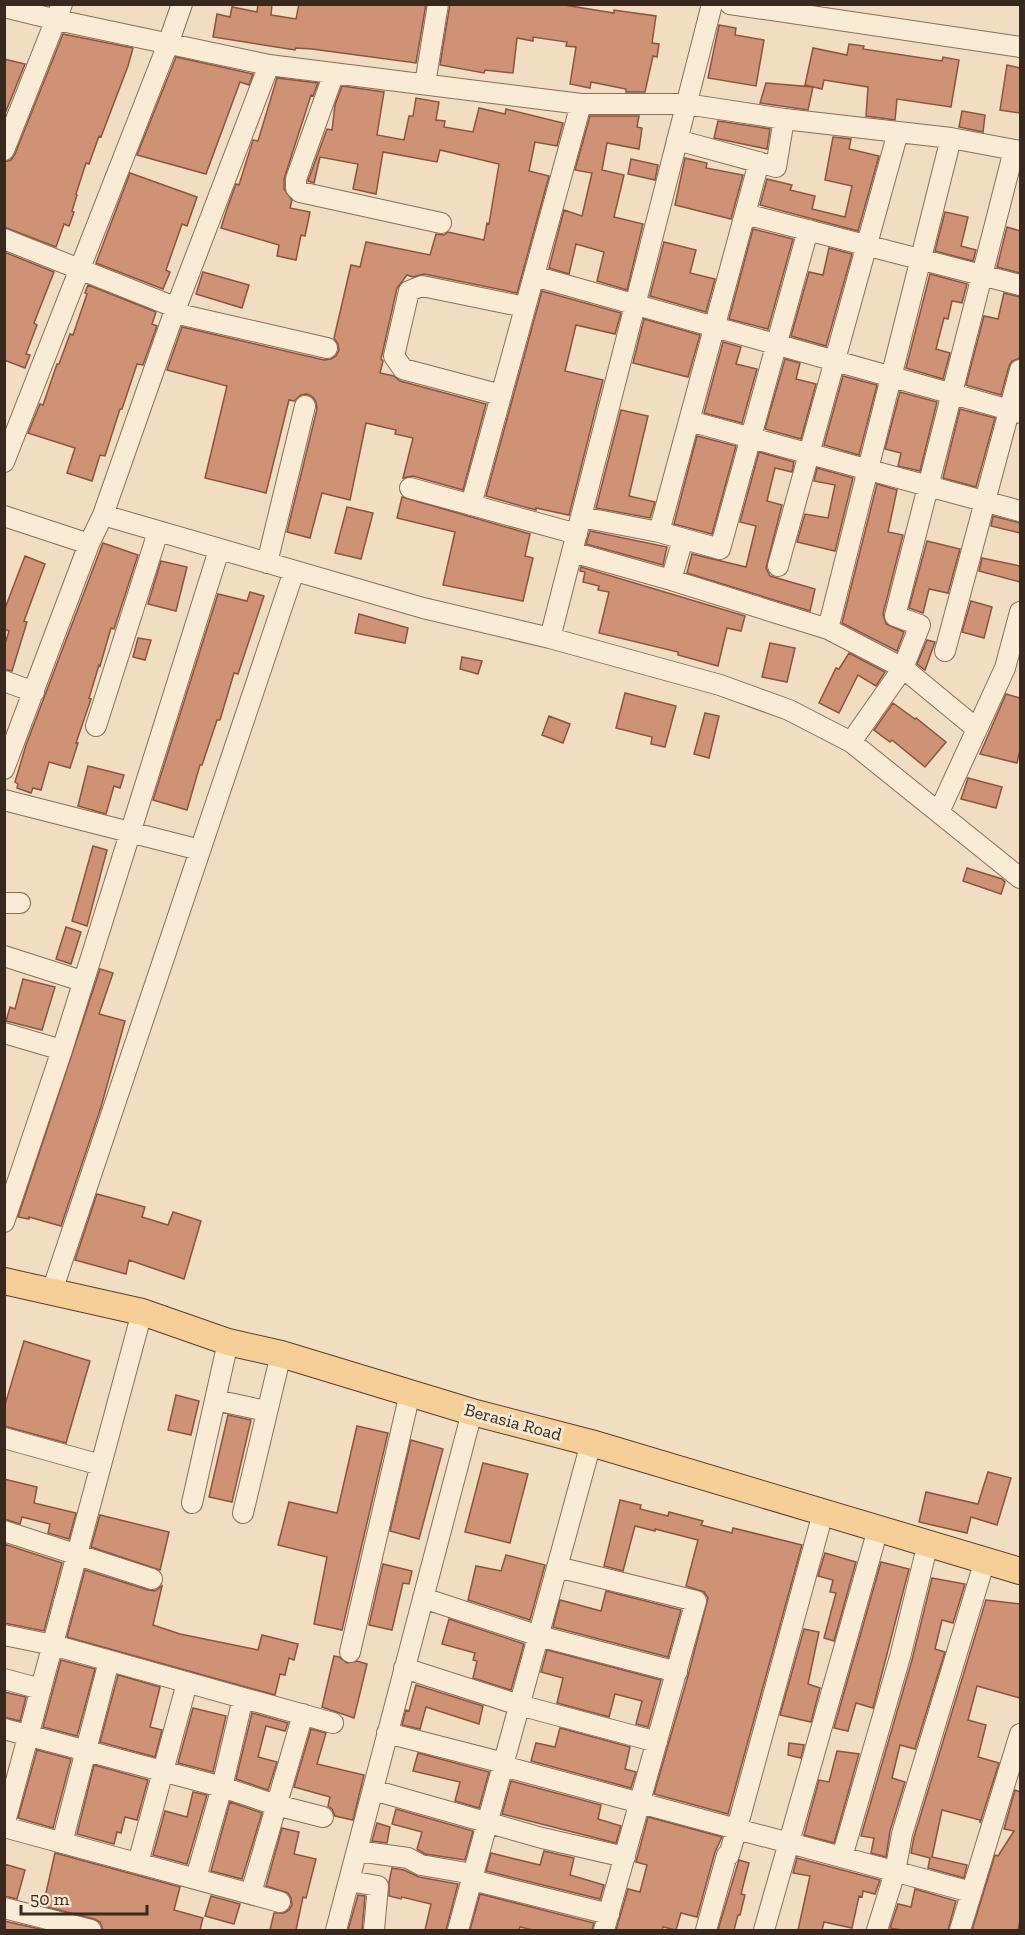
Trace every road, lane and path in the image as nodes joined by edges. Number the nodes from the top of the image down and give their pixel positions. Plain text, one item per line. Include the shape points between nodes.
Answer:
1 (182, 4) edge
2 (438, 4) edge
3 (712, 4) edge
4 (730, 4) edge
5 (4, 7) edge
6 (60, 12) edge
7 (168, 44) junction
8 (1020, 47) edge
9 (269, 65) junction
10 (334, 73) junction
11 (425, 84) junction
12 (581, 104) junction
13 (686, 104) junction
14 (12, 111) edge
15 (784, 119) junction
16 (898, 132) junction
17 (951, 138) junction
18 (676, 140) junction
19 (4, 150) edge
20 (1017, 150) edge
21 (759, 162) junction
22 (745, 214) junction
23 (441, 223) dead end
24 (808, 230) junction
25 (4, 239) edge
26 (866, 245) junction
27 (920, 259) junction
28 (81, 269) junction
29 (982, 275) junction
30 (534, 276) junction
31 (1020, 285) edge
32 (635, 304) junction
33 (525, 307) junction
34 (176, 311) junction
35 (714, 327) junction
36 (776, 344) junction
37 (327, 348) dead end
38 (835, 361) junction
39 (1020, 370) edge
40 (891, 377) junction
41 (951, 394) junction
42 (501, 395) junction
43 (305, 405) dead end
44 (1016, 412) edge
45 (689, 421) junction
46 (750, 438) junction
47 (9, 439) edge
48 (809, 454) junction
49 (4, 462) edge
50 (867, 470) junction
51 (928, 486) junction
52 (410, 488) dead end
53 (984, 501) junction
54 (471, 505) junction
55 (1020, 511) edge
56 (103, 515) junction
57 (4, 516) edge
58 (158, 532) junction
59 (659, 532) junction
60 (576, 534) junction
61 (683, 539) junction
62 (89, 544) junction
63 (219, 550) junction
64 (267, 563) junction
65 (778, 567) dead end
66 (294, 571) junction
67 (671, 580) junction
68 (1020, 612) edge
69 (828, 628) junction
70 (550, 638) junction
71 (945, 651) dead end
72 (903, 668) junction
73 (1013, 670) edge
74 (4, 681) edge
75 (34, 692) junction
76 (96, 726) dead end
77 (977, 729) junction
78 (851, 742) junction
79 (4, 769) edge
80 (4, 800) edge
81 (939, 812) junction
82 (131, 833) junction
83 (200, 850) junction
84 (1020, 878) edge
85 (4, 956) edge
86 (82, 981) junction
87 (4, 1033) edge
88 (62, 1050) junction
89 (4, 1222) edge
90 (4, 1281) edge
91 (52, 1291) junction
92 (142, 1312) junction
93 (228, 1342) junction
94 (281, 1354) junction
95 (410, 1393) junction
96 (215, 1400) junction
97 (266, 1411) junction
98 (472, 1412) junction
99 (4, 1438) edge
100 (591, 1443) junction
101 (101, 1465) junction
102 (192, 1503) dead end
103 (243, 1513) dead end
104 (823, 1513) junction
105 (878, 1529) junction
106 (4, 1531) edge
107 (928, 1543) junction
108 (77, 1555) junction
109 (985, 1560) junction
110 (557, 1567) junction
111 (1020, 1571) edge
112 (152, 1579) dead end
113 (423, 1598) junction
114 (4, 1635) edge
115 (539, 1636) junction
116 (53, 1645) junction
117 (350, 1652) dead end
118 (109, 1661) junction
119 (404, 1668) junction
120 (676, 1672) junction
121 (4, 1679) edge
122 (187, 1683) junction
123 (41, 1689) junction
124 (243, 1698) junction
125 (519, 1705) junction
126 (303, 1714) junction
127 (333, 1723) dead end
128 (4, 1730) edge
129 (387, 1733) junction
130 (29, 1736) junction
131 (1019, 1741) edge
132 (657, 1742) junction
133 (86, 1750) junction
134 (503, 1764) junction
135 (164, 1771) junction
136 (222, 1786) junction
137 (373, 1790) junction
138 (640, 1802) junction
139 (276, 1805) junction
140 (322, 1817) dead end
141 (488, 1822) junction
142 (4, 1827) edge
143 (736, 1828) junction
144 (63, 1843) junction
145 (789, 1844) junction
146 (357, 1851) junction
147 (625, 1857) junction
148 (842, 1857) junction
149 (138, 1863) junction
150 (895, 1872) junction
151 (473, 1877) junction
152 (196, 1878) junction
153 (349, 1881) junction
154 (251, 1893) junction
155 (971, 1893) junction
156 (280, 1902) dead end
157 (4, 1908) edge
158 (607, 1922) edge
159 (91, 1930) edge
160 (336, 1930) edge
161 (374, 1930) edge
162 (458, 1930) edge
163 (706, 1930) edge
164 (764, 1930) edge
165 (877, 1930) edge
166 (960, 1930) edge

1 - 7 street
2 - 11 street
3 - 13 street
4 - 8 street
5 - 6 street
6 - 7 street
6 - 14 street
7 - 9 street
7 - 28 street
9 - 10 street
9 - 34 street
10 - 11 street
10 - 23 street via 296,188
11 - 12 street
12 - 13 street
12 - 30 street
13 - 15 street
13 - 18 street
14 - 19 street
15 - 16 street
15 - 21 street via 776,166
16 - 17 street
16 - 26 street
17 - 20 street
17 - 27 street
18 - 21 street
18 - 32 street
20 - 29 street
21 - 22 street
22 - 24 street
22 - 35 street
24 - 26 street
24 - 36 street
25 - 28 street
26 - 27 street
26 - 38 street
27 - 29 street
27 - 40 street
28 - 34 street
28 - 47 street
29 - 31 street
29 - 41 street
30 - 32 street
30 - 33 street
32 - 35 street
32 - 60 street
33 - 42 street
33 - 42 street via 422,286 409,291 394,356 403,369
34 - 37 street
34 - 56 street
35 - 36 street
35 - 45 street
36 - 38 street
36 - 46 street
38 - 40 street
38 - 48 street
39 - 44 street
40 - 41 street
40 - 50 street
41 - 44 street
41 - 51 street
42 - 54 street
43 - 64 street
44 - 53 street
45 - 46 street
45 - 59 street
46 - 48 street
46 - 61 street via 720,549
47 - 49 street
48 - 50 street
48 - 65 street
50 - 51 street
50 - 69 street
51 - 53 street
51 - 72 street via 895,616 920,625
52 - 54 street
53 - 55 street
53 - 71 street
54 - 60 street
56 - 58 street
56 - 62 street
57 - 62 street
58 - 63 street
58 - 76 street
59 - 60 street
59 - 61 street
60 - 67 street
60 - 70 street
61 - 67 street
62 - 75 street
63 - 64 street
63 - 82 street
64 - 66 street
66 - 70 street via 423,608
66 - 83 street
67 - 69 street
68 - 73 street
69 - 72 street
70 - 78 street via 720,685 789,710
72 - 77 street
72 - 78 street
73 - 77 street
74 - 75 street
75 - 79 street
77 - 81 street
78 - 81 street
80 - 82 street
81 - 84 street
82 - 83 street
82 - 86 street
83 - 91 street
85 - 86 street
86 - 88 street
87 - 88 street
88 - 89 street
90 - 91 main road, Berasia Road
91 - 92 main road, Berasia Road
92 - 93 main road, Berasia Road
92 - 101 street
93 - 94 main road, Berasia Road
93 - 96 street
94 - 95 main road, Berasia Road
94 - 97 street
95 - 98 main road, Berasia Road
95 - 117 street
96 - 97 street
96 - 102 street
97 - 103 street
98 - 100 main road, Berasia Road
98 - 113 street
99 - 101 street
100 - 104 main road, Berasia Road
100 - 110 street
101 - 108 street
104 - 105 main road, Berasia Road
104 - 143 street
105 - 107 main road, Berasia Road
105 - 145 street
106 - 108 street
107 - 109 main road, Berasia Road
107 - 148 street via 900,1657
108 - 112 street
108 - 116 street
109 - 111 main road, Berasia Road
109 - 150 street via 902,1834
110 - 115 street
110 - 120 street via 696,1601
113 - 115 street
113 - 119 street
114 - 116 street
115 - 120 street
115 - 125 street
116 - 118 street
116 - 123 street
118 - 122 street
118 - 133 street
119 - 125 street
119 - 129 street
120 - 132 street
121 - 123 street
122 - 124 street
122 - 135 street
123 - 130 street
124 - 126 street
124 - 136 street
125 - 132 street
125 - 134 street
126 - 127 street
126 - 139 street
128 - 130 street
129 - 134 street
129 - 137 street
130 - 133 street
130 - 142 street
131 - 155 street
132 - 138 street
133 - 135 street
133 - 144 street
134 - 138 street
134 - 141 street
135 - 136 street
135 - 149 street
136 - 139 street
136 - 152 street
137 - 141 street
137 - 146 street
138 - 143 street
138 - 147 street
139 - 140 street
139 - 154 street
141 - 147 street
141 - 151 street
142 - 144 street
143 - 145 street
143 - 163 street
144 - 149 street
145 - 148 street
145 - 164 street
146 - 151 street via 408,1858
146 - 153 street
147 - 158 street
148 - 150 street
149 - 152 street
150 - 155 street
150 - 165 street
151 - 158 street
151 - 162 street
152 - 154 street
153 - 160 street
153 - 161 street via 378,1886
154 - 156 street
155 - 166 street
157 - 159 street

